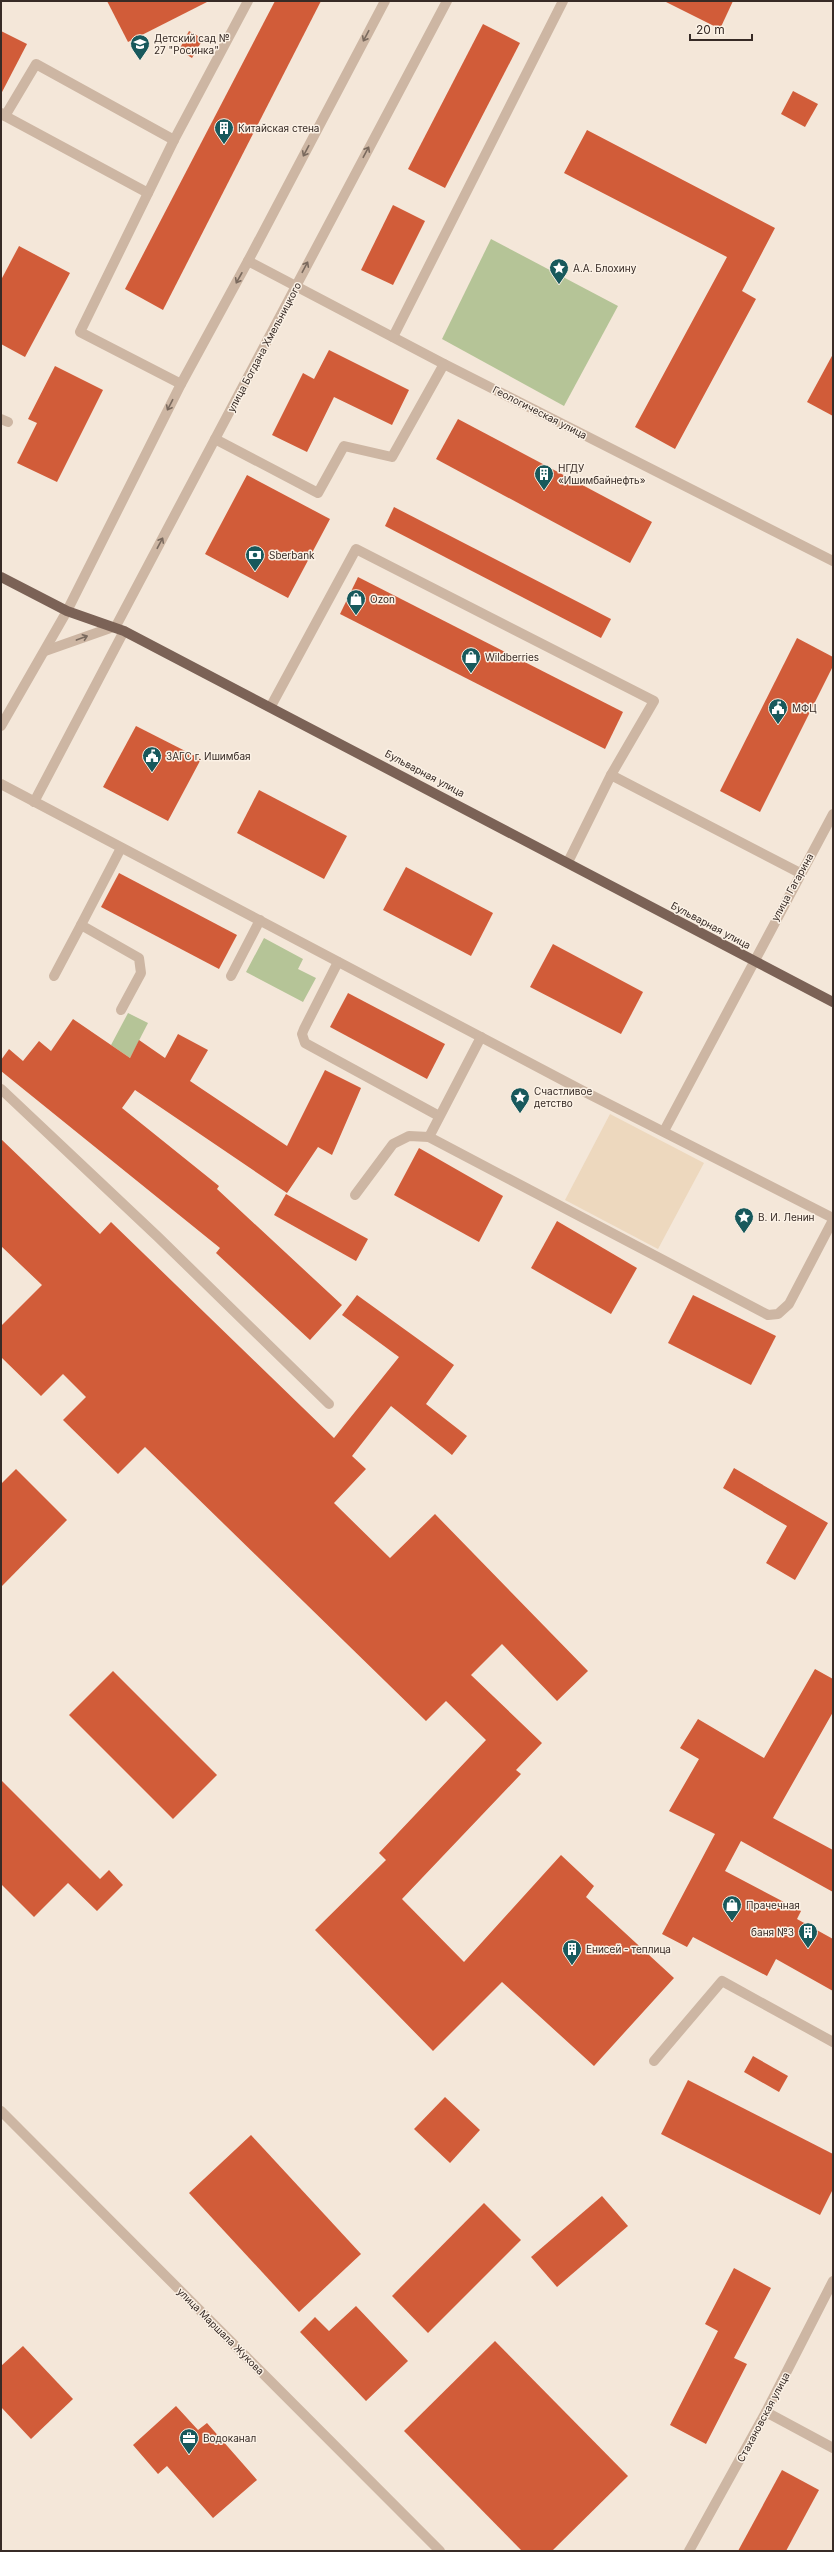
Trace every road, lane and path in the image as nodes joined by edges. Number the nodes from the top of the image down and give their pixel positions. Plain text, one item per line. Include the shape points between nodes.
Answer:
1 (248, 1) edge
2 (384, 1) edge
3 (447, 1) edge
4 (561, 2) edge
5 (3, 115) edge
6 (174, 140) junction
7 (148, 193) junction
8 (248, 260) junction
9 (295, 286) junction
10 (393, 337) junction
11 (444, 364) junction
12 (181, 384) junction
13 (215, 439) junction
14 (833, 560) edge
15 (1, 577) edge
16 (67, 611) junction
17 (120, 628) junction
18 (45, 651) junction
19 (271, 706) junction
20 (1, 726) edge
21 (610, 775) junction
22 (1, 784) edge
23 (34, 802) junction
24 (833, 814) edge
25 (121, 848) junction
26 (568, 862) junction
27 (800, 873) junction
28 (260, 920) junction
29 (81, 926) junction
30 (753, 961) junction
31 (338, 962) junction
32 (54, 976) dead end
33 (231, 976) dead end
34 (833, 1002) edge
35 (121, 1010) dead end
36 (481, 1037) junction
37 (1, 1089) edge
38 (439, 1116) junction
39 (664, 1131) junction
40 (429, 1137) junction
41 (355, 1195) dead end
42 (833, 1219) edge
43 (329, 1404) dead end
44 (833, 2042) edge
45 (654, 2061) dead end
46 (1, 2111) edge
47 (833, 2281) edge
48 (766, 2412) junction
49 (833, 2448) edge
50 (440, 2551) edge
51 (689, 2551) edge

1 - 6 street
2 -> 8 street
9 -> 3 street, улица Богдана Хмельницкого
4 - 10 street
5 - 6 street via 36,64
5 - 7 street
6 - 7 street
7 - 12 street via 80,332
8 - 9 street, Геологическая улица
8 -> 12 street
9 - 10 street, Геологическая улица
9 - 13 street, улица Богдана Хмельницкого
10 - 11 street, Геологическая улица
11 - 13 street via 392,457 344,446 318,493
11 - 14 street, Геологическая улица
12 -> 16 street
17 -> 13 street, улица Богдана Хмельницкого
15 - 16 main road, Бульварная улица
16 - 17 main road, Бульварная улица
16 - 18 street
18 -> 17 street
17 - 19 main road, Бульварная улица
17 - 23 street, улица Богдана Хмельницкого
18 - 20 street
19 - 21 street via 356,549 654,701
19 - 26 main road, Бульварная улица
21 - 26 street
21 - 27 street
22 - 23 street
23 - 25 street
24 - 27 street, улица Гагарина
25 - 28 street
25 - 29 street
26 - 30 main road, Бульварная улица
27 - 30 street, улица Гагарина
28 - 31 street
28 - 33 street
29 - 32 street
29 - 35 street via 139,958 141,973
30 - 34 main road, Бульварная улица
30 - 39 street, улица Гагарина
31 - 36 street
31 - 38 street via 304,1029 305,1044
36 - 38 street
36 - 39 street
37 - 43 street via 158,1237
38 - 40 street
39 - 42 street
40 - 41 street via 409,1136 393,1144
40 - 42 street via 768,1315 778,1314 789,1304
44 - 45 street via 722,1981
46 - 50 street, улица Маршала Жукова
47 - 48 street, Стахановская улица
48 - 49 street
48 - 51 street, Стахановская улица

